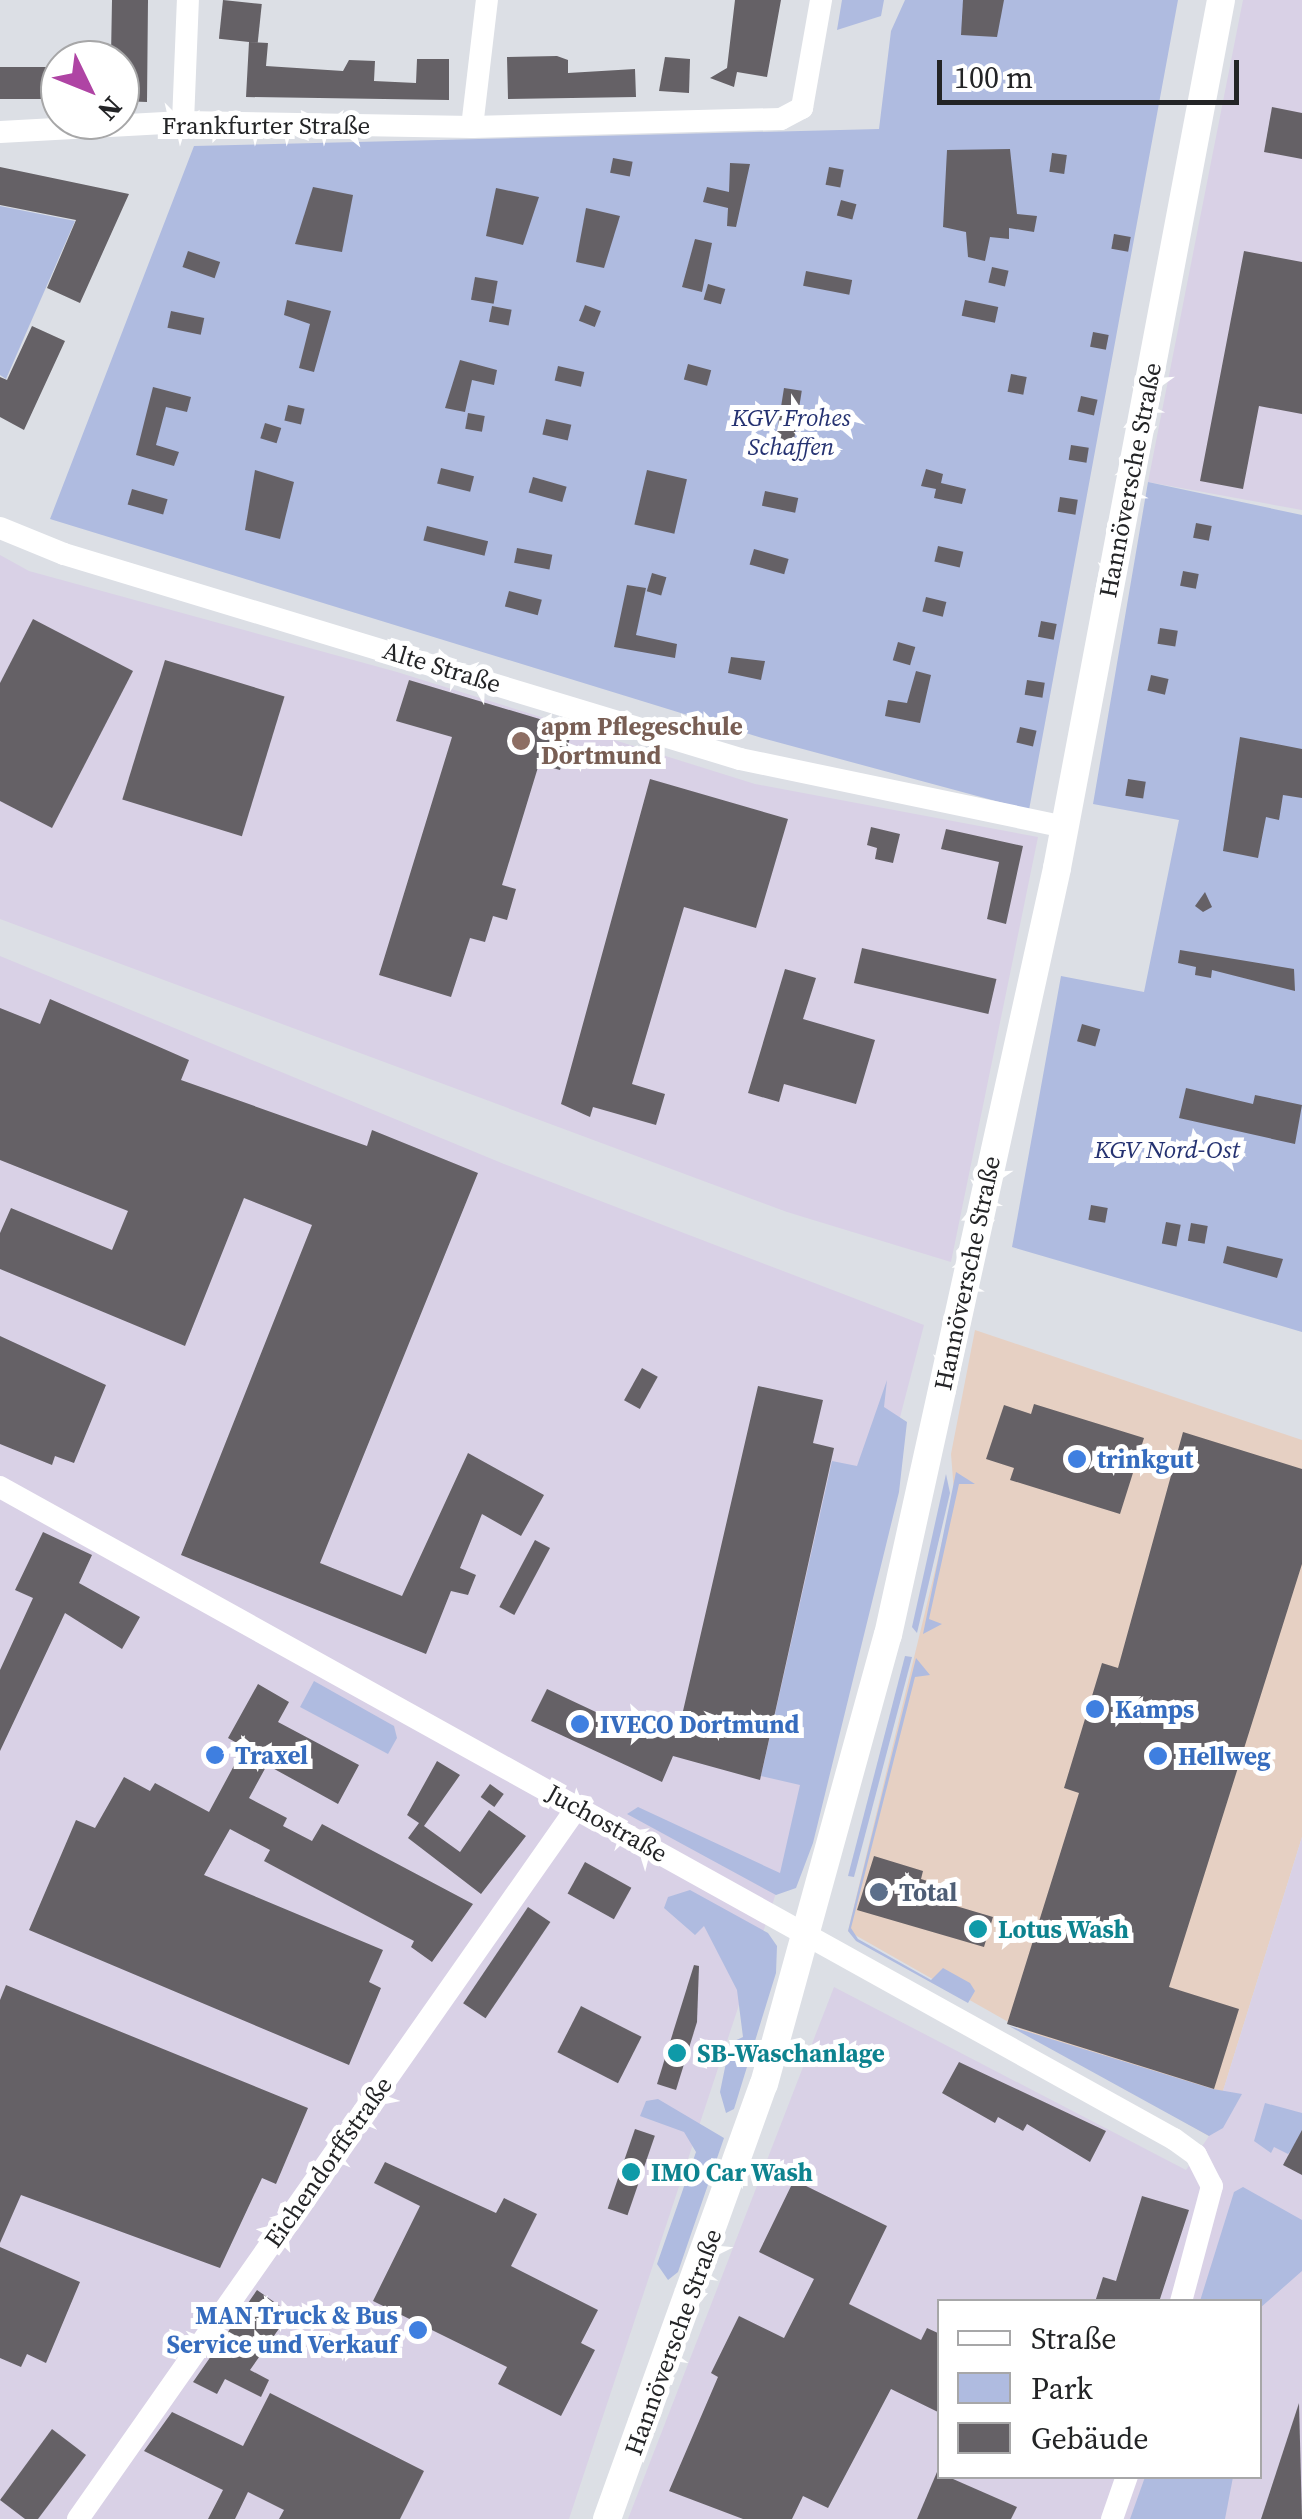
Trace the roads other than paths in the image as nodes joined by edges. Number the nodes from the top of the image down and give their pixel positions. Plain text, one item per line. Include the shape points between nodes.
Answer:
1 (188, 0) edge
2 (487, 0) edge
3 (821, 0) edge
4 (1221, 0) edge
5 (184, 122) junction
6 (472, 127) junction
7 (0, 132) edge
8 (0, 528) edge
9 (1064, 827) junction
10 (0, 1486) edge
11 (578, 1806) junction
12 (808, 1936) junction
13 (1182, 2299) edge
14 (1126, 2479) edge
15 (78, 2519) edge
16 (607, 2519) edge
17 (1112, 2519) edge

1 - 5 street
2 - 6 street
3 - 6 street, Frankfurter Straße via 802,108 794,116
4 - 9 main road, Hannöversche Straße
5 - 6 street, Frankfurter Straße
5 - 7 street, Frankfurter Straße
8 - 9 street, Alte Straße via 64,554 740,759
9 - 12 main road, Hannöversche Straße via 916,1515
10 - 11 street, Juchostraße
11 - 12 street, Juchostraße
11 - 15 street, Eichendorffstraße
12 - 13 street, Juchostraße via 1174,2139 1206,2169 1209,2212
12 - 16 main road, Hannöversche Straße via 715,2229
14 - 17 street

